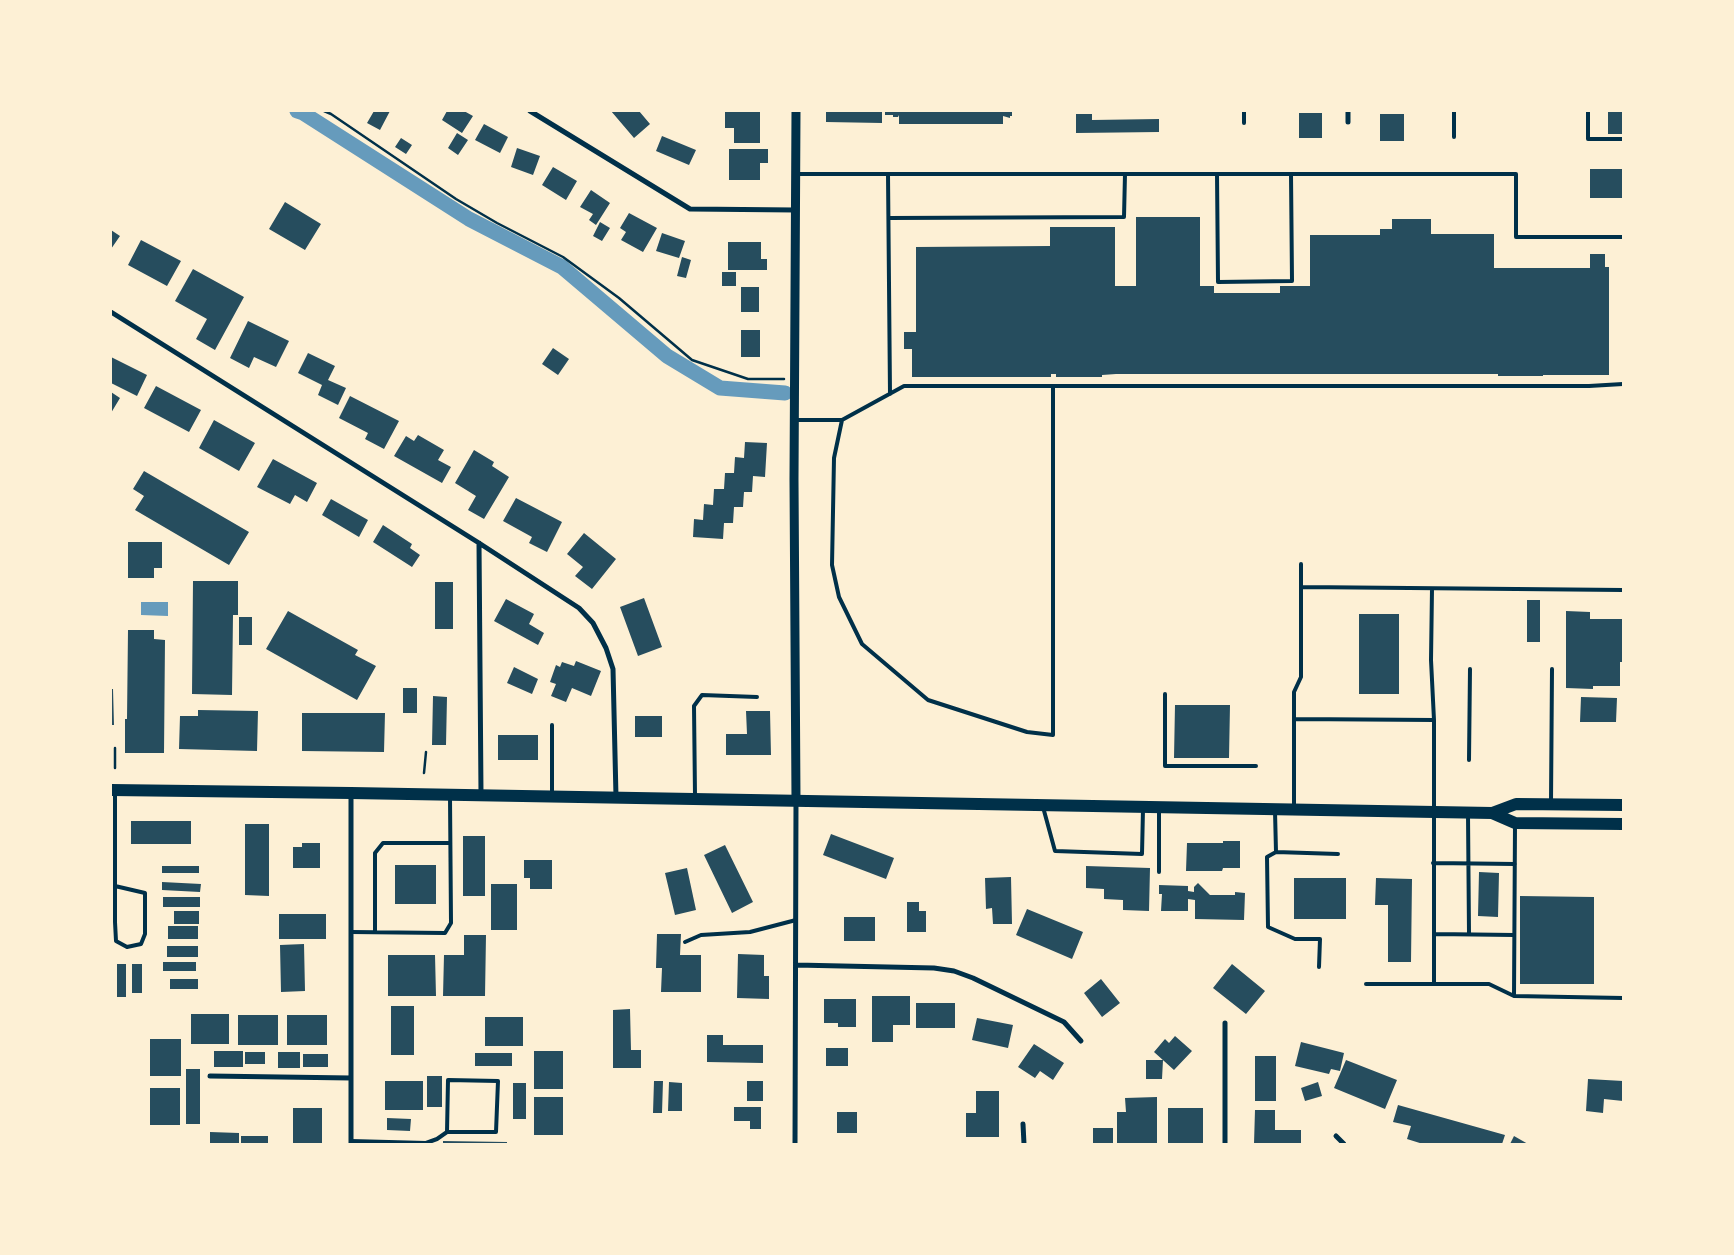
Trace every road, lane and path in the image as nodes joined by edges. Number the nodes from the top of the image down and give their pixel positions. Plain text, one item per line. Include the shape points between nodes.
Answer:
1 (324, 111) edge
2 (530, 111) edge
3 (796, 111) edge
4 (1244, 111) edge
5 (1348, 111) edge
6 (1454, 111) edge
7 (1588, 111) edge
8 (1348, 122) dead end
9 (1244, 123) dead end
10 (1454, 137) dead end
11 (1623, 140) edge
12 (796, 174) junction
13 (888, 174) junction
14 (1125, 174) junction
15 (1217, 174) junction
16 (1291, 174) junction
17 (795, 210) junction
18 (888, 218) junction
19 (1623, 237) edge
20 (111, 312) edge
21 (795, 380) junction
22 (1623, 384) edge
23 (1052, 386) junction
24 (890, 394) junction
25 (794, 420) junction
26 (842, 420) junction
27 (479, 543) junction
28 (1301, 564) dead end
29 (1302, 587) junction
30 (1432, 589) junction
31 (1623, 590) edge
32 (1470, 669) dead end
33 (1552, 669) dead end
34 (1165, 694) dead end
35 (758, 697) dead end
36 (1294, 719) junction
37 (1434, 720) junction
38 (552, 725) dead end
39 (115, 748) dead end
40 (426, 752) dead end
41 (1469, 760) dead end
42 (1256, 766) dead end
43 (116, 768) dead end
44 (424, 773) dead end
45 (113, 790) edge
46 (351, 793) junction
47 (450, 794) junction
48 (481, 795) junction
49 (552, 796) junction
50 (616, 797) junction
51 (695, 798) junction
52 (796, 800) junction
53 (1042, 804) junction
54 (1551, 804) junction
55 (1623, 805) edge
56 (1143, 806) junction
57 (1159, 807) junction
58 (1275, 809) junction
59 (1294, 809) junction
60 (1433, 811) junction
61 (1468, 812) junction
62 (1492, 812) junction
63 (1516, 823) junction
64 (1623, 824) edge
65 (450, 843) junction
66 (1276, 852) junction
67 (1338, 854) dead end
68 (1433, 863) junction
69 (1468, 863) junction
70 (1515, 864) junction
71 (1159, 872) dead end
72 (115, 886) junction
73 (796, 920) junction
74 (351, 932) junction
75 (375, 932) junction
76 (1434, 934) junction
77 (1469, 934) junction
78 (1514, 935) junction
79 (685, 942) dead end
80 (796, 965) junction
81 (1319, 967) dead end
82 (1366, 984) dead end
83 (1434, 984) junction
84 (1514, 996) junction
85 (1623, 998) edge
86 (1225, 1023) dead end
87 (1081, 1041) dead end
88 (210, 1076) dead end
89 (351, 1078) junction
90 (1023, 1124) dead end
91 (447, 1132) junction
92 (1336, 1136) dead end
93 (351, 1142) edge
94 (796, 1144) edge
95 (1024, 1144) edge
96 (1226, 1144) edge
97 (1344, 1144) edge

1 - 21 path via 456,199 563,257 619,298 692,360 748,379
2 - 17 street via 690,209
3 - 12 street
4 - 9 lane
5 - 8 street
6 - 10 lane
7 - 11 lane via 1588,139
12 - 13 lane
12 - 17 street
13 - 14 lane
13 - 18 lane
14 - 15 lane
14 - 18 lane via 1124,218
15 - 16 lane
15 - 16 lane via 1218,282 1292,281
16 - 19 lane via 1516,174 1516,237
17 - 21 street
18 - 24 lane
20 - 27 street
21 - 25 street
22 - 23 lane
23 - 24 lane via 904,386
23 - 26 lane via 1053,735 1027,732 928,700 862,644 839,597 832,564 834,458
24 - 26 lane
25 - 26 lane
25 - 52 street
27 - 48 street
27 - 50 street via 579,608 593,623 613,669
28 - 29 lane
29 - 30 lane
29 - 36 lane via 1301,677 1294,692
30 - 31 lane
30 - 37 lane
32 - 41 lane
33 - 54 lane
34 - 42 lane via 1165,766
35 - 51 lane via 702,695 694,706
36 - 37 lane
36 - 59 lane
37 - 60 lane
38 - 49 lane
39 - 43 path
40 - 44 path
45 - 46 main road
45 - 72 lane
46 - 47 main road
46 - 74 street
47 - 48 main road
47 - 65 lane
48 - 49 main road
49 - 50 main road
50 - 51 main road
51 - 52 main road
52 - 53 main road
52 - 73 street
53 - 56 main road
53 - 56 lane via 1055,851 1142,854
54 - 55 main road
54 - 62 main road via 1516,804
56 - 57 main road
57 - 58 main road
57 - 71 lane
58 - 59 main road
58 - 66 lane
59 - 60 main road
60 - 61 main road
60 - 68 lane
61 - 62 main road
61 - 69 lane
62 - 63 main road
63 - 64 main road
63 - 70 lane
65 - 75 lane via 383,843 375,853
65 - 75 lane via 450,922 444,932
66 - 67 lane
66 - 81 lane via 1267,857 1268,927 1295,939 1320,939
68 - 69 lane
68 - 76 lane
69 - 70 lane
69 - 77 lane
70 - 78 lane
72 - 72 lane via 116,941 127,947 141,944 145,934 145,893
73 - 79 lane via 750,932 701,935
73 - 80 street
74 - 75 lane
74 - 89 street
76 - 77 lane
76 - 83 lane
77 - 78 lane
78 - 84 lane
80 - 87 street via 954,971 1064,1022
80 - 94 street
82 - 83 lane
83 - 84 lane via 1489,984
84 - 85 lane
86 - 96 street
88 - 89 street
89 - 93 street
90 - 95 street
91 - 91 lane via 448,1080 498,1081 496,1132
91 - 93 lane via 426,1143
92 - 97 street

